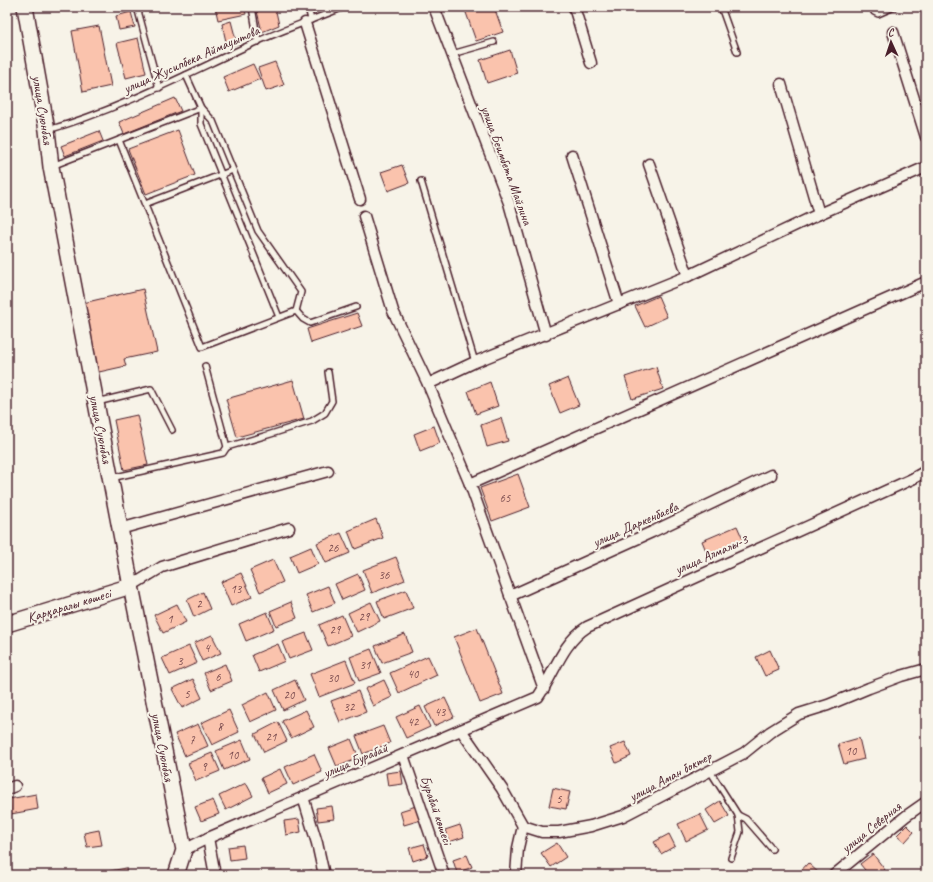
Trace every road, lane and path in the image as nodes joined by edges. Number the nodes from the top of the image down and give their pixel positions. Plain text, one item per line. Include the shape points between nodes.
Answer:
1 (25, 7) edge
2 (137, 7) edge
3 (252, 7) edge
4 (308, 7) edge
5 (344, 7) edge
6 (434, 7) edge
7 (574, 7) edge
8 (720, 7) edge
9 (872, 7) edge
10 (894, 7) edge
11 (308, 22) junction
12 (893, 32) dead end
13 (258, 42) junction
14 (494, 42) dead end
15 (737, 52) dead end
16 (452, 54) junction
17 (591, 63) dead end
18 (186, 75) junction
19 (781, 84) dead end
20 (159, 88) junction
21 (201, 108) junction
22 (47, 130) junction
23 (926, 137) edge
24 (119, 140) junction
25 (572, 155) dead end
26 (649, 164) dead end
27 (51, 167) junction
28 (926, 167) edge
29 (233, 170) junction
30 (222, 174) junction
31 (421, 181) dead end
32 (360, 200) dead end
33 (145, 204) junction
34 (819, 214) junction
35 (364, 216) dead end
36 (688, 276) junction
37 (926, 282) edge
38 (620, 304) junction
39 (356, 307) dead end
40 (296, 311) junction
41 (279, 317) junction
42 (546, 334) junction
43 (475, 362) junction
44 (205, 366) dead end
45 (328, 372) dead end
46 (428, 384) junction
47 (96, 402) junction
48 (172, 430) dead end
49 (227, 447) junction
50 (328, 471) dead end
51 (926, 471) edge
52 (771, 475) dead end
53 (110, 478) junction
54 (470, 484) junction
55 (289, 528) dead end
56 (120, 529) junction
57 (131, 586) junction
58 (510, 596) junction
59 (7, 624) edge
60 (926, 669) edge
61 (541, 693) junction
62 (461, 730) junction
63 (403, 755) junction
64 (710, 771) junction
65 (303, 797) junction
66 (926, 802) edge
67 (738, 816) junction
68 (523, 826) junction
69 (208, 838) junction
70 (772, 849) dead end
71 (184, 850) junction
72 (731, 858) dead end
73 (176, 875) edge
74 (215, 875) edge
75 (324, 875) edge
76 (444, 875) edge
77 (516, 875) edge
78 (834, 875) edge

1 - 22 street, улица Суюнбая
2 - 20 lane
3 - 13 lane
4 - 11 lane
5 - 11 lane, улица Жусипбека Аймауытова
6 - 16 street, улица Беимбета Майлина
7 - 17 street
8 - 15 lane
9 - 10 lane via 878,14
11 - 13 lane, улица Жусипбека Аймауытова
11 - 32 street
12 - 23 street
13 - 18 lane, улица Жусипбека Аймауытова
14 - 16 lane
16 - 42 street, улица Беимбета Майлина via 509,203
18 - 20 lane, улица Жусипбека Аймауытова
18 - 21 lane
19 - 34 street
20 - 22 lane, улица Жусипбека Аймауытова via 80,121
21 - 24 lane
21 - 29 lane via 213,121
21 - 30 lane via 201,124
22 - 27 street, улица Суюнбая
24 - 27 lane
24 - 33 lane
25 - 38 street
26 - 36 street
27 - 47 street, улица Суюнбая
28 - 34 street
29 - 30 lane
29 - 40 lane via 258,231 301,292
30 - 33 lane
30 - 41 lane
31 - 43 lane
33 - 41 lane via 202,347
34 - 36 street
35 - 46 street via 393,310
36 - 38 street
37 - 54 street
38 - 42 street
39 - 40 lane via 310,323
40 - 41 lane
42 - 43 street
43 - 46 street
44 - 49 lane
45 - 49 lane via 332,402 325,413 312,421
46 - 54 street
47 - 48 lane via 151,389
47 - 53 street, улица Суюнбая
49 - 53 lane via 223,453
50 - 56 street
51 - 61 street, улица Алмалы-3 via 587,627 568,645
52 - 58 street, улица Даркенбаева
53 - 56 street, улица Суюнбая
54 - 58 street
55 - 57 street via 162,567
56 - 57 street, улица Суюнбая
57 - 59 street, Қарқаралы көшесі
57 - 71 street, улица Суюнбая
58 - 61 street
60 - 64 street, улица Аман боктер via 799,714 770,732 744,753
61 - 62 street, улица Бурабай
62 - 63 street, улица Бурабай
62 - 68 street via 502,789
63 - 65 street, улица Бурабай
63 - 76 street, Бурабай көшесі
64 - 67 lane
64 - 68 street, улица Аман боктер via 623,816 606,822 559,832 542,832
65 - 69 street, улица Бурабай
65 - 75 street
66 - 78 street, улица Северная
67 - 70 lane via 746,819
67 - 72 lane via 740,832
68 - 77 street
69 - 71 street, улица Бурабай
69 - 74 street
71 - 73 street

